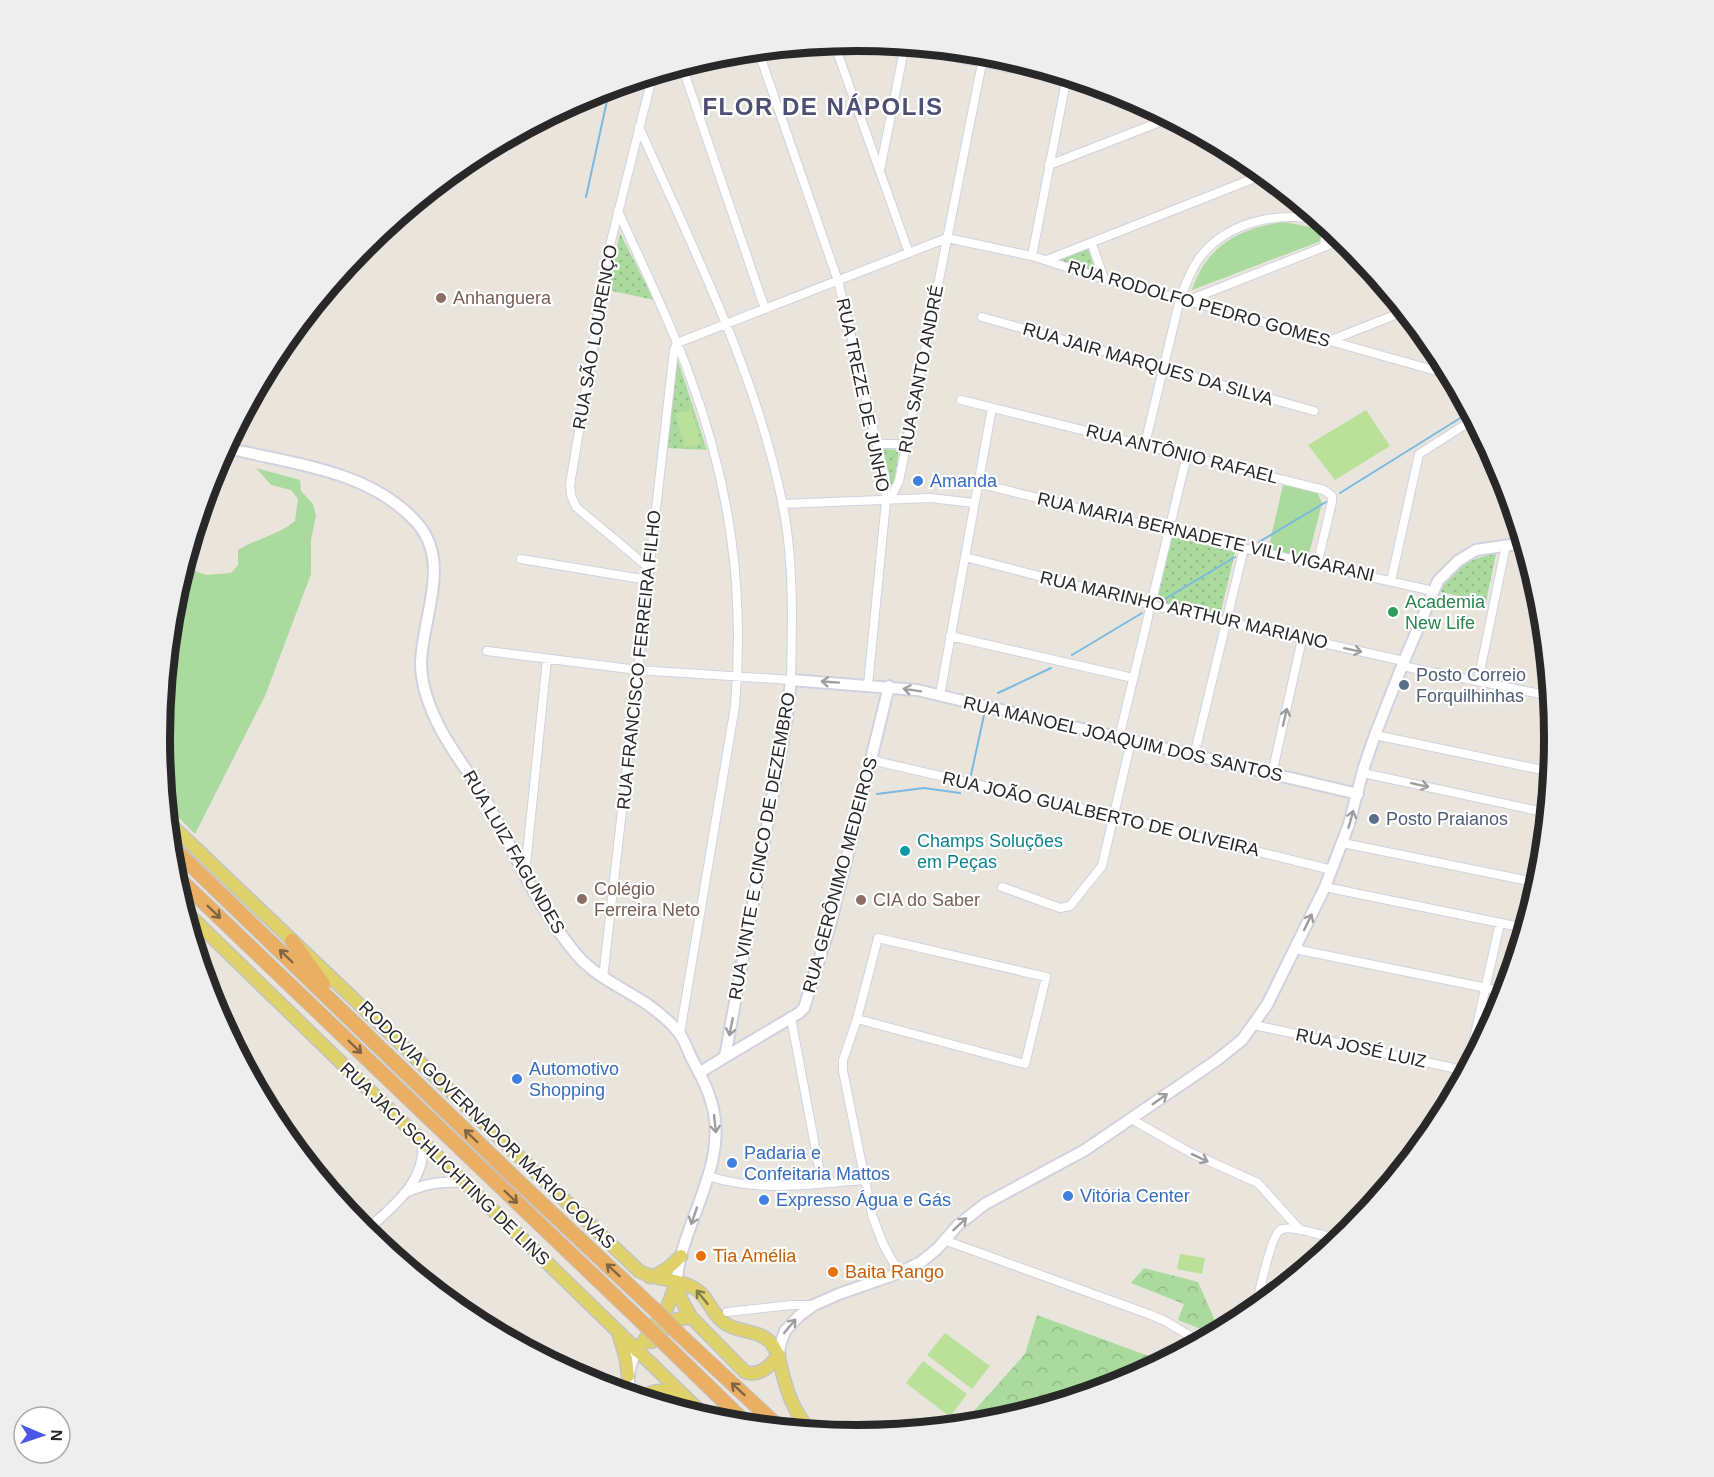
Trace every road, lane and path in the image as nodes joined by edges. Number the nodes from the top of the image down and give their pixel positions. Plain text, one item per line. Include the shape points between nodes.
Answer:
1 (837, 51) edge
2 (904, 52) edge
3 (761, 58) edge
4 (975, 61) edge
5 (982, 63) junction
6 (1000, 66) edge
7 (684, 73) edge
8 (651, 83) edge
9 (1066, 83) edge
10 (1160, 122) edge
11 (639, 127) junction
12 (1049, 165) junction
13 (879, 171) junction
14 (1255, 178) edge
15 (618, 211) junction
16 (1306, 219) edge
17 (1325, 236) edge
18 (947, 238) junction
19 (1333, 243) edge
20 (1092, 244) junction
21 (1324, 247) junction
22 (909, 253) junction
23 (1032, 256) junction
24 (1047, 260) junction
25 (1104, 279) junction
26 (838, 281) junction
27 (1184, 300) junction
28 (765, 309) junction
29 (1397, 314) edge
30 (982, 317) dead end
31 (726, 324) junction
32 (1329, 341) junction
33 (677, 343) junction
34 (1162, 368) junction
35 (1438, 372) edge
36 (962, 400) dead end
37 (992, 408) junction
38 (1314, 411) dead end
39 (1468, 423) edge
40 (877, 444) junction
41 (906, 444) junction
42 (1145, 444) junction
43 (234, 449) edge
44 (1187, 455) junction
45 (978, 483) junction
46 (886, 501) junction
47 (974, 503) junction
48 (782, 504) junction
49 (1168, 531) junction
50 (1516, 544) edge
51 (1506, 545) junction
52 (1244, 548) junction
53 (965, 557) junction
54 (521, 559) dead end
55 (1317, 565) junction
56 (649, 568) junction
57 (648, 580) junction
58 (1391, 581) junction
59 (1433, 591) junction
60 (1151, 604) junction
61 (1226, 622) junction
62 (950, 636) junction
63 (1302, 639) junction
64 (487, 651) dead end
65 (547, 659) junction
66 (1403, 663) junction
67 (638, 670) junction
68 (738, 677) junction
69 (1133, 678) junction
70 (791, 680) junction
71 (1478, 681) junction
72 (868, 685) junction
73 (889, 686) junction
74 (1543, 694) edge
75 (940, 695) junction
76 (1375, 735) junction
77 (1119, 738) junction
78 (1131, 741) junction
79 (1194, 756) junction
80 (871, 760) junction
81 (1543, 770) edge
82 (1363, 773) junction
83 (1272, 774) junction
84 (1358, 794) junction
85 (1540, 811) edge
86 (1114, 816) junction
87 (175, 829) edge
88 (1343, 843) junction
89 (180, 854) edge
90 (1332, 870) junction
91 (525, 875) junction
92 (1529, 881) edge
93 (186, 885) edge
94 (1325, 886) junction
95 (1002, 887) dead end
96 (194, 920) edge
97 (1500, 923) junction
98 (1518, 926) edge
99 (292, 940) junction
100 (1295, 949) junction
101 (603, 978) junction
102 (1485, 988) junction
103 (1496, 990) edge
104 (344, 1012) junction
105 (790, 1018) junction
106 (857, 1019) junction
107 (1254, 1025) junction
108 (680, 1034) junction
109 (1472, 1046) edge
110 (725, 1057) junction
111 (1460, 1068) edge
112 (699, 1073) junction
113 (1131, 1119) junction
114 (423, 1143) junction
115 (708, 1176) junction
116 (864, 1180) junction
117 (465, 1183) junction
118 (822, 1183) junction
119 (406, 1192) junction
120 (372, 1226) edge
121 (1300, 1230) junction
122 (1329, 1238) edge
123 (944, 1240) junction
124 (681, 1257) junction
125 (899, 1274) junction
126 (650, 1276) junction
127 (676, 1283) junction
128 (1258, 1297) edge
129 (814, 1305) junction
130 (727, 1312) dead end
131 (692, 1317) junction
132 (619, 1334) junction
133 (1193, 1338) edge
134 (637, 1352) junction
135 (779, 1355) junction
136 (628, 1376) junction
137 (629, 1387) edge
138 (649, 1394) edge
139 (680, 1394) junction
140 (694, 1406) edge
141 (738, 1415) edge
142 (772, 1421) edge
143 (805, 1424) edge

1 - 13 street
2 - 13 street
3 - 26 street, RUA TREZE DE JUNHO
4 - 5 street
5 - 6 street
5 - 18 street, RUA SANTO ANDRÉ
7 - 28 street
8 - 11 street, RUA SÃO LOURENÇO
9 - 12 street
10 - 12 street
11 - 15 street, RUA SÃO LOURENÇO
11 - 31 street, RUA VINTE E CINCO DE DEZEMBRO
12 - 23 street
13 - 22 street
14 - 20 street
15 - 33 street
15 - 56 street, RUA SÃO LOURENÇO via 570,485 576,507
16 - 27 street via 1280,217 1232,231 1199,259 1187,281
17 - 21 street
18 - 22 street
18 - 23 street, RUA RODOLFO PEDRO GOMES
18 - 41 street, RUA SANTO ANDRÉ
19 - 21 street
20 - 24 street
20 - 25 street
21 - 27 street
22 - 26 street
23 - 24 street, RUA RODOLFO PEDRO GOMES
24 - 25 street, RUA RODOLFO PEDRO GOMES
25 - 27 street, RUA RODOLFO PEDRO GOMES
26 - 28 street
26 - 40 street, RUA TREZE DE JUNHO
27 - 32 street, RUA RODOLFO PEDRO GOMES
27 - 34 street
28 - 31 street
29 - 32 street
30 - 34 street, RUA JAIR MARQUES DA SILVA
31 - 33 street
31 - 48 street, RUA VINTE E CINCO DE DEZEMBRO via 752,395
32 - 35 street, RUA RODOLFO PEDRO GOMES
33 - 56 street, RUA FRANCISCO FERREIRA FILHO via 672,358
33 - 68 street via 707,428 732,532
34 - 38 street, RUA JAIR MARQUES DA SILVA
34 - 42 street
36 - 37 street, RUA ANTÔNIO RAFAEL
37 - 42 street, RUA ANTÔNIO RAFAEL
37 - 45 street
39 - 58 street via 1419,454
40 - 41 street
40 - 46 street, RUA TREZE DE JUNHO
41 - 46 street, RUA SANTO ANDRÉ via 897,488
42 - 44 street, RUA ANTÔNIO RAFAEL
43 - 91 main road, RUA LUIZ FAGUNDES via 368,486 402,507 426,534 434,572 423,636 421,666 425,690 436,721 485,799
44 - 49 street
44 - 55 street, RUA ANTÔNIO RAFAEL via 1328,492 1332,502
45 - 47 street
45 - 49 street, RUA MARIA BERNADETE VILL VIGARANI
46 - 47 street via 930,498
46 - 48 street
46 - 72 street, RUA SANTO ANDRÉ
47 - 53 street
48 - 70 street, RUA VINTE E CINCO DE DEZEMBRO via 791,572
49 - 52 street, RUA MARIA BERNADETE VILL VIGARANI
49 - 60 street
50 - 51 main road
51 - 59 main road via 1465,556 1438,581
51 - 71 street
52 - 55 street, RUA MARIA BERNADETE VILL VIGARANI
52 - 61 street
53 - 60 street, RUA MARINHO ARTHUR MARIANO
53 - 62 street
54 - 57 street
55 - 58 street, RUA MARIA BERNADETE VILL VIGARANI
56 - 57 street, RUA FRANCISCO FERREIRA FILHO
57 - 67 street, RUA FRANCISCO FERREIRA FILHO
58 - 59 street, RUA MARIA BERNADETE VILL VIGARANI
59 - 66 main road
60 - 61 street, RUA MARINHO ARTHUR MARIANO
60 - 69 street
61 - 63 street, RUA MARINHO ARTHUR MARIANO
61 - 79 street
62 - 69 street
62 - 75 street
63 -> 66 street, RUA MARINHO ARTHUR MARIANO
83 -> 63 street
64 - 65 street
65 - 67 street
65 - 91 street
66 - 71 street, RUA MARINHO ARTHUR MARIANO
66 - 76 main road
67 - 68 street
67 - 101 street, RUA FRANCISCO FERREIRA FILHO
68 - 70 street
68 - 108 street
69 - 77 street
72 -> 70 main road, RUA MANOEL JOAQUIM DOS SANTOS
70 -> 110 main road, RUA VINTE E CINCO DE DEZEMBRO
71 - 74 street, RUA MARINHO ARTHUR MARIANO
72 - 73 main road, RUA MANOEL JOAQUIM DOS SANTOS
75 -> 73 main road, RUA MANOEL JOAQUIM DOS SANTOS
73 - 80 main road, RUA GERÔNIMO MEDEIROS
75 - 77 main road, RUA MANOEL JOAQUIM DOS SANTOS
76 - 81 street
76 - 82 main road
77 - 78 main road, RUA MANOEL JOAQUIM DOS SANTOS
78 - 79 main road, RUA MANOEL JOAQUIM DOS SANTOS
78 - 86 street
79 - 83 main road, RUA MANOEL JOAQUIM DOS SANTOS
80 - 86 street, RUA JOÃO GUALBERTO DE OLIVEIRA
80 - 105 main road, RUA GERÔNIMO MEDEIROS via 808,1000 800,1013
82 - 84 main road
82 -> 85 street
83 - 84 main road, RUA MANOEL JOAQUIM DOS SANTOS
88 -> 84 main road
86 - 90 street, RUA JOÃO GUALBERTO DE OLIVEIRA
86 - 95 street via 1102,866 1070,906 1060,908
87 - 99 main road
88 - 90 main road
88 - 92 street
104 -> 89 highway, RODOVIA GOVERNADOR MÁRIO COVAS
90 - 94 main road
91 - 101 main road, RUA LUIZ FAGUNDES via 571,948
93 -> 141 highway, RODOVIA GOVERNADOR MÁRIO COVAS, bridge
94 - 97 street
100 -> 94 main road
96 - 114 main road, RUA JACI SCHLICHTING DE LINS
97 - 98 street
97 - 102 street
99 - 104 highway
99 - 126 main road via 634,1267
100 - 102 street
100 - 107 main road
101 - 108 main road, RUA LUIZ FAGUNDES via 645,1003
102 - 103 street
102 - 109 street
142 -> 104 highway, RODOVIA GOVERNADOR MÁRIO COVAS, bridge
105 - 110 main road, RUA GERÔNIMO MEDEIROS
105 - 118 street
106 - 106 street via 1025,1064 1046,977 878,938
106 - 116 street via 843,1071
107 - 111 street, RUA JOSÉ LUIZ
113 -> 107 main road via 1235,1046
108 - 112 main road, RUA LUIZ FAGUNDES
110 - 112 main road
112 -> 115 main road, RUA LUIZ FAGUNDES via 712,1101 717,1126
113 -> 121 street via 1191,1153 1258,1183
123 -> 113 main road via 993,1199 1084,1150
114 - 117 main road, RUA JACI SCHLICHTING DE LINS
114 - 119 street via 420,1168
115 - 118 street via 760,1187
115 -> 124 main road, RUA LUIZ FAGUNDES
116 - 118 street
116 - 125 street via 876,1229
117 - 119 street via 439,1182
117 - 132 main road, RUA JACI SCHLICHTING DE LINS
119 - 120 street
121 - 122 street
121 - 128 street via 1284,1228 1276,1234
123 - 125 main road via 921,1263
123 - 133 street via 1151,1315
124 - 126 main road via 666,1270
124 - 127 main road, RUA LUIZ FAGUNDES
125 - 129 main road
126 - 127 main road
127 - 131 main road
127 - 134 main road, RUA LUIZ FAGUNDES via 667,1308
135 -> 127 main road via 767,1339 726,1324 698,1291
129 - 130 street
135 -> 129 main road via 785,1332
131 - 134 main road via 674,1320
131 - 135 main road via 745,1372 760,1373
132 - 134 main road, RUA JACI SCHLICHTING DE LINS
132 - 136 main road
134 - 136 main road, RUA LUIZ FAGUNDES
134 - 139 main road, RUA JACI SCHLICHTING DE LINS
135 - 143 main road via 791,1400
136 - 137 main road, RUA LUIZ FAGUNDES
138 - 139 main road via 661,1390
139 - 140 main road, RUA JACI SCHLICHTING DE LINS

